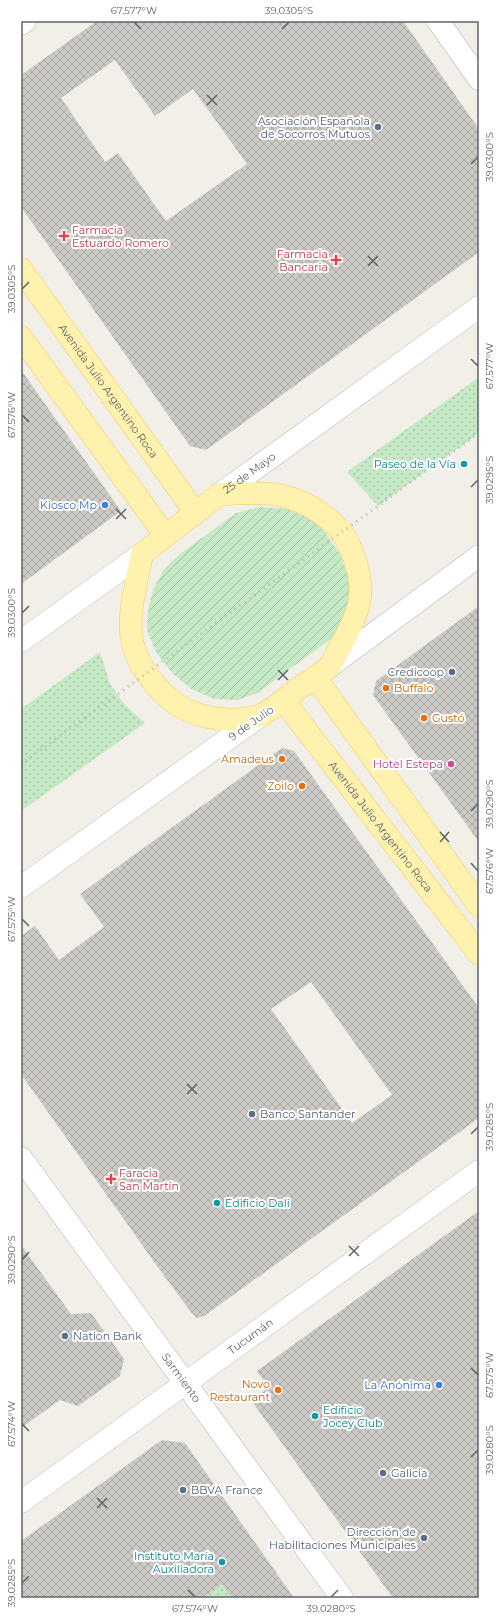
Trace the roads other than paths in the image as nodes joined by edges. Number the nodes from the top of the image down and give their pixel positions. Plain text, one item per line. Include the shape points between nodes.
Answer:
1 (25, 21) edge
2 (438, 21) edge
3 (21, 24) edge
4 (479, 78) edge
5 (21, 269) edge
6 (479, 307) edge
7 (21, 337) edge
8 (220, 494) junction
9 (195, 512) junction
10 (165, 535) junction
11 (142, 554) junction
12 (479, 556) edge
13 (21, 641) edge
14 (322, 671) junction
15 (283, 700) junction
16 (260, 716) junction
17 (21, 887) edge
18 (479, 906) edge
19 (479, 954) edge
20 (21, 1158) edge
21 (479, 1171) edge
22 (186, 1383) junction
23 (21, 1502) edge
24 (342, 1598) edge

1 - 3 street
2 - 4 street
5 - 9 main road, Avenida Julio Argentino Roca
6 - 8 street, 25 de Mayo
7 - 10 main road
8 - 9 main road, 25 de Mayo
8 - 14 main road via 272,494 295,500 330,520 343,532 359,571 361,593 351,629
9 - 10 main road, 25 de Mayo
10 - 11 main road, 25 de Mayo
11 - 13 street, 25 de Mayo
11 - 16 main road via 130,620 137,658 146,674 174,703 194,712 216,719 235,720
12 - 14 street, 9 de Julio
14 - 15 main road, 9 de Julio
14 - 18 main road
15 - 16 main road, 9 de Julio
15 - 19 main road, Avenida Julio Argentino Roca
16 - 17 street, 9 de Julio
20 - 22 street, Sarmiento
21 - 22 street, Tucumán
22 - 23 street, Tucumán
22 - 24 street, Sarmiento

